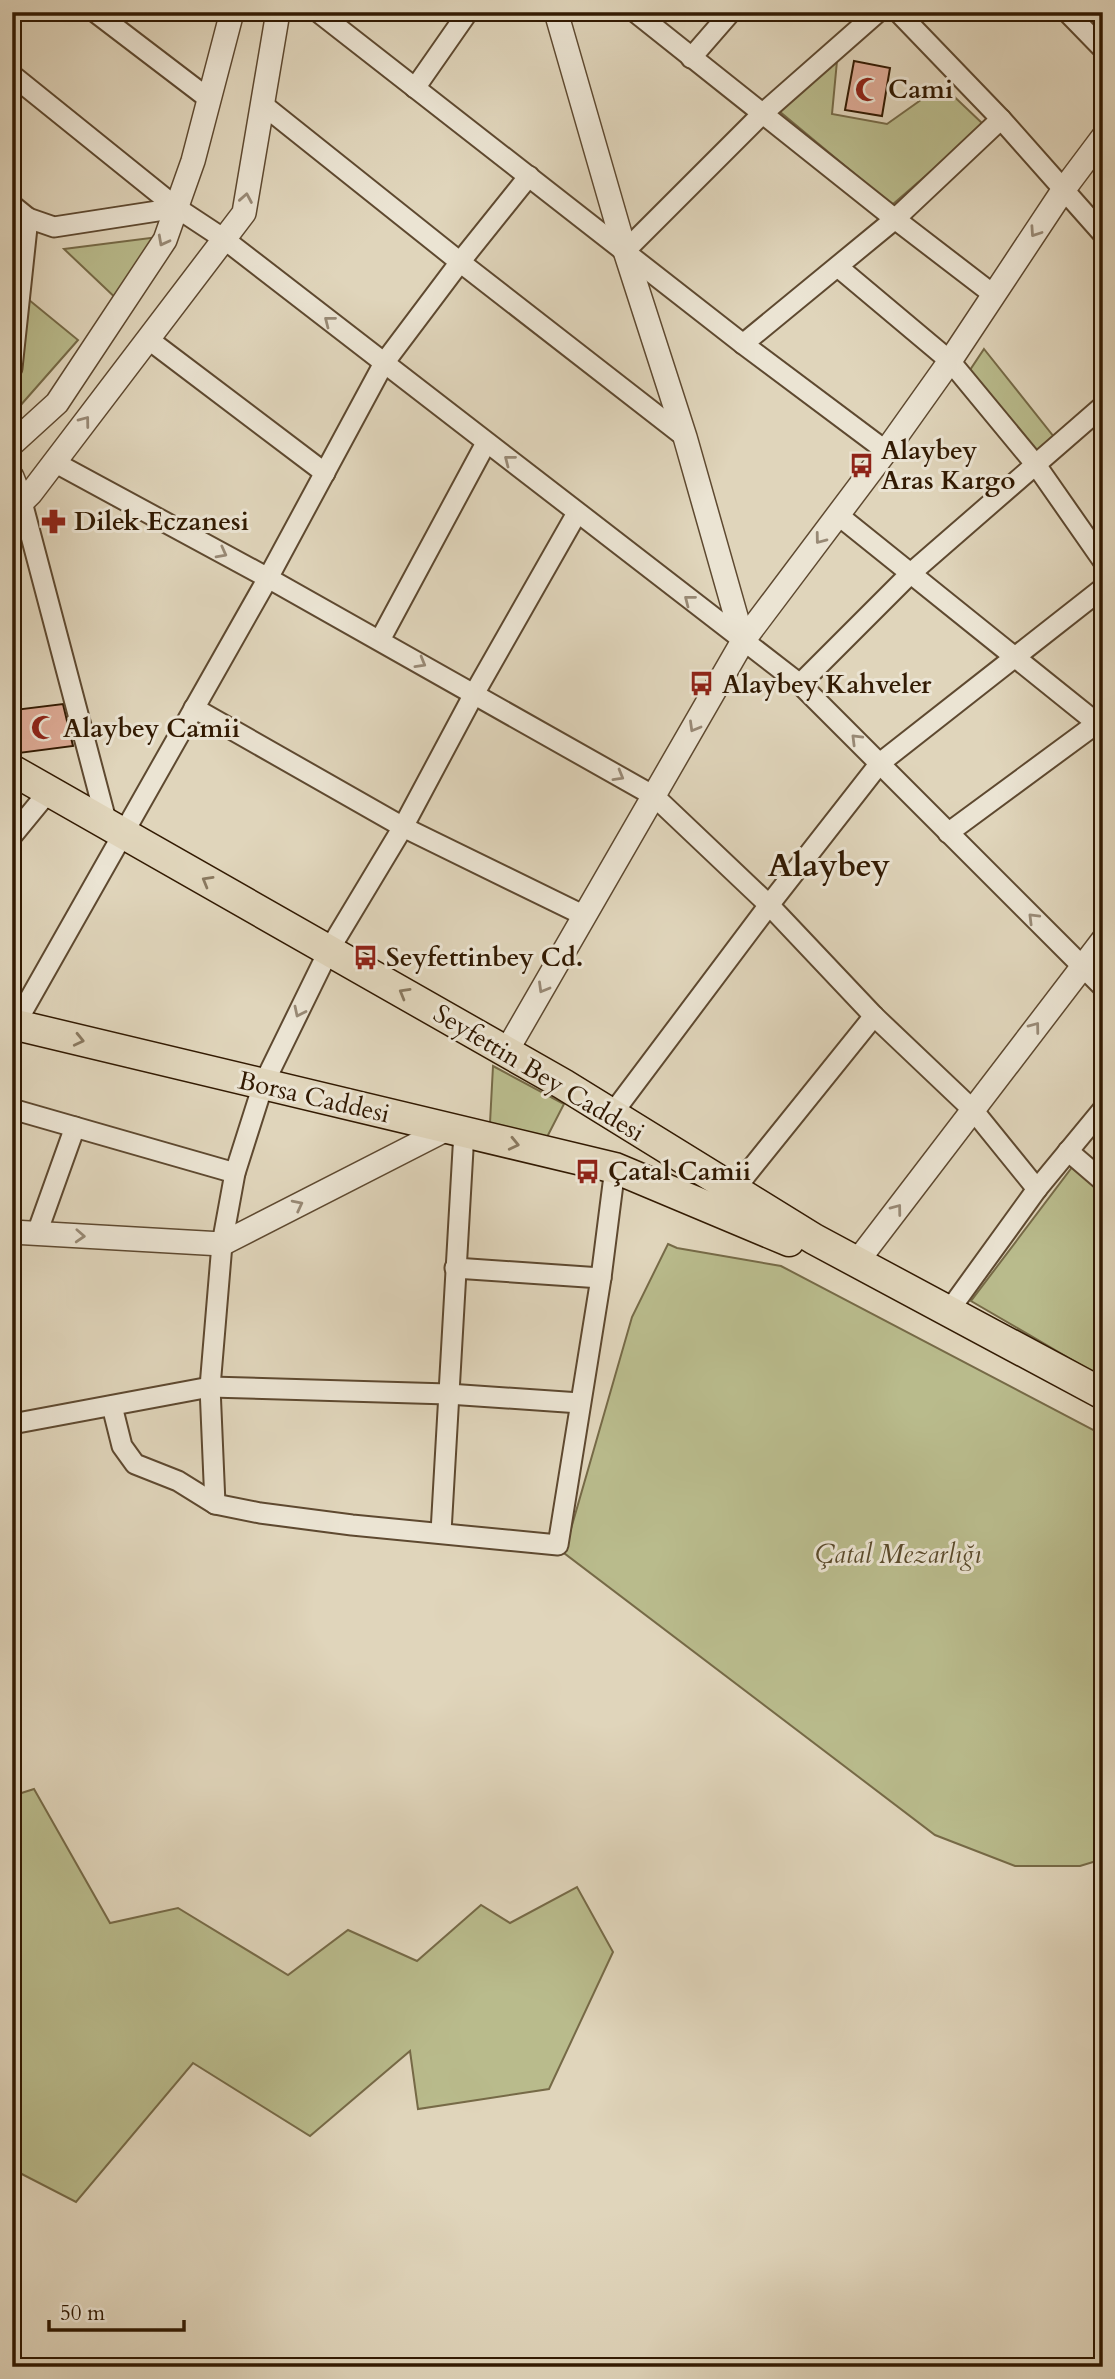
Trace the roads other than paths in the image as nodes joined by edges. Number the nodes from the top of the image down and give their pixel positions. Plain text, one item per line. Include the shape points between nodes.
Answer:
1 (95, 12) edge
2 (232, 12) edge
3 (278, 12) edge
4 (318, 12) edge
5 (468, 12) edge
6 (556, 12) edge
7 (635, 12) edge
8 (731, 12) edge
9 (878, 12) edge
10 (898, 12) edge
11 (1067, 12) edge
12 (1103, 49) edge
13 (691, 58) junction
14 (12, 75) edge
15 (415, 88) junction
16 (209, 99) junction
17 (262, 104) junction
18 (762, 114) junction
19 (1001, 119) junction
20 (1103, 137) edge
21 (529, 176) junction
22 (1064, 189) junction
23 (12, 205) edge
24 (177, 208) junction
25 (28, 218) junction
26 (895, 219) junction
27 (1103, 234) edge
28 (224, 239) junction
29 (625, 251) junction
30 (460, 262) junction
31 (838, 267) junction
32 (994, 295) junction
33 (16, 300) edge
34 (148, 339) junction
35 (743, 344) junction
36 (950, 361) junction
37 (384, 363) junction
38 (12, 368) edge
39 (1103, 406) edge
40 (685, 437) junction
41 (486, 443) junction
42 (12, 444) edge
43 (886, 451) junction
44 (54, 462) junction
45 (1036, 465) junction
46 (325, 473) junction
47 (12, 477) edge
48 (17, 507) edge
49 (577, 513) junction
50 (838, 515) junction
51 (1103, 561) edge
52 (911, 573) junction
53 (268, 578) junction
54 (1103, 588) edge
55 (380, 640) junction
56 (743, 641) junction
57 (1013, 657) junction
58 (800, 684) junction
59 (474, 694) junction
60 (194, 708) junction
61 (1100, 726) edge
62 (880, 763) junction
63 (12, 771) edge
64 (49, 791) junction
65 (654, 796) junction
66 (404, 827) junction
67 (115, 829) junction
68 (948, 833) junction
69 (12, 836) edge
70 (769, 905) junction
71 (585, 916) junction
72 (1103, 940) edge
73 (329, 950) junction
74 (1081, 967) junction
75 (1103, 987) edge
76 (874, 1016) junction
77 (13, 1027) edge
78 (506, 1052) junction
79 (262, 1084) junction
80 (12, 1109) edge
81 (1103, 1109) edge
82 (973, 1110) junction
83 (622, 1121) junction
84 (75, 1127) junction
85 (455, 1130) junction
86 (1068, 1151) junction
87 (615, 1168) junction
88 (235, 1173) junction
89 (1103, 1181) edge
90 (1037, 1189) junction
91 (729, 1202) junction
92 (12, 1232) edge
93 (37, 1233) junction
94 (222, 1244) junction
95 (853, 1267) junction
96 (455, 1268) junction
97 (601, 1278) junction
98 (948, 1312) junction
99 (210, 1387) junction
100 (448, 1394) junction
101 (1103, 1394) edge
102 (580, 1403) junction
103 (112, 1406) junction
104 (1103, 1407) edge
105 (12, 1424) edge
106 (215, 1504) junction
107 (441, 1532) junction

1 - 16 street
2 - 16 street
3 - 17 street
4 - 15 street
5 - 15 street
6 - 29 street
7 - 13 street
8 - 13 street
9 - 18 street
10 - 19 street
11 - 12 street
13 - 18 street
14 - 24 street
15 - 21 street
16 - 24 street
28 -> 17 street via 244,213
17 - 30 street
18 - 26 street
18 - 29 street
19 - 22 street
19 - 26 street
20 - 22 street
21 - 29 street
21 - 30 street
22 - 27 street
22 -> 32 street
23 - 25 street
24 - 25 street via 54,227
24 - 28 street
24 -> 42 street via 165,240 57,402
25 - 33 street
26 - 31 street
26 - 32 street
28 - 34 street
37 -> 28 street
29 - 35 street
29 - 40 street
30 - 37 street
30 - 40 street
31 - 35 street
31 - 36 street
32 - 36 street
33 - 38 street
44 -> 34 street
34 - 46 street
35 - 43 street
36 - 43 street
36 - 45 street
37 - 41 street
37 - 46 street
39 - 45 street
40 - 56 street
49 -> 41 street
41 - 55 street
43 - 50 street
44 - 48 street
44 -> 53 street
45 - 51 street
45 - 52 street
46 - 53 street
47 - 48 street
48 - 67 street
56 -> 49 street
49 - 59 street
50 - 52 street
50 -> 56 street
52 - 57 street
52 - 58 street
53 - 55 street
53 - 60 street
54 - 57 street
55 -> 59 street
56 - 58 street
56 -> 65 street
57 - 61 street
57 - 62 street
62 -> 58 street
59 -> 65 street
59 - 66 street
60 - 66 street
60 - 67 street
61 - 68 street
62 - 68 street
62 - 70 street
63 - 64 main road, Seyfettin Bey Caddesi
64 - 67 main road, Seyfettin Bey Caddesi
64 - 69 street
65 - 70 street
65 - 71 street
66 - 71 street
66 - 73 street
73 -> 67 main road, Seyfettin Bey Caddesi
67 - 77 street
74 -> 68 street
70 - 76 street
70 - 83 street
71 -> 78 street
72 - 74 street
78 -> 73 main road, Seyfettin Bey Caddesi
73 -> 79 street
74 - 75 street
82 -> 74 street
76 - 82 street
76 - 91 street
77 -> 79 main road, Borsa Caddesi
78 - 83 main road, Seyfettin Bey Caddesi
79 - 85 main road, Borsa Caddesi
79 - 88 street
80 - 84 street
81 - 86 street
82 - 90 street
95 -> 82 street
83 - 87 main road via 637,1143 630,1157
83 - 91 main road, Seyfettin Bey Caddesi
84 - 88 street
84 - 93 street
85 -> 87 main road, Borsa Caddesi
94 -> 85 street
85 - 96 street
86 - 89 street
86 - 90 street
87 - 91 main road, Seyfettin Bey Caddesi
87 - 97 street
88 - 94 street
90 - 98 street
91 - 95 main road, Seyfettin Bey Caddesi via 797,1244
92 - 93 street
93 -> 94 street
94 - 99 street
95 - 98 main road, Seyfettin Bey Caddesi
95 - 104 main road, Seyfettin Bey Caddesi
96 - 97 street
96 - 100 street
97 - 102 street
98 - 101 main road, Seyfettin Bey Caddesi
99 - 100 street
99 - 103 street
99 - 106 street
100 - 102 street
100 - 107 street
102 - 107 street via 558,1545
103 - 105 street
103 - 106 street via 122,1446 135,1464 178,1481
106 - 107 street via 352,1525

